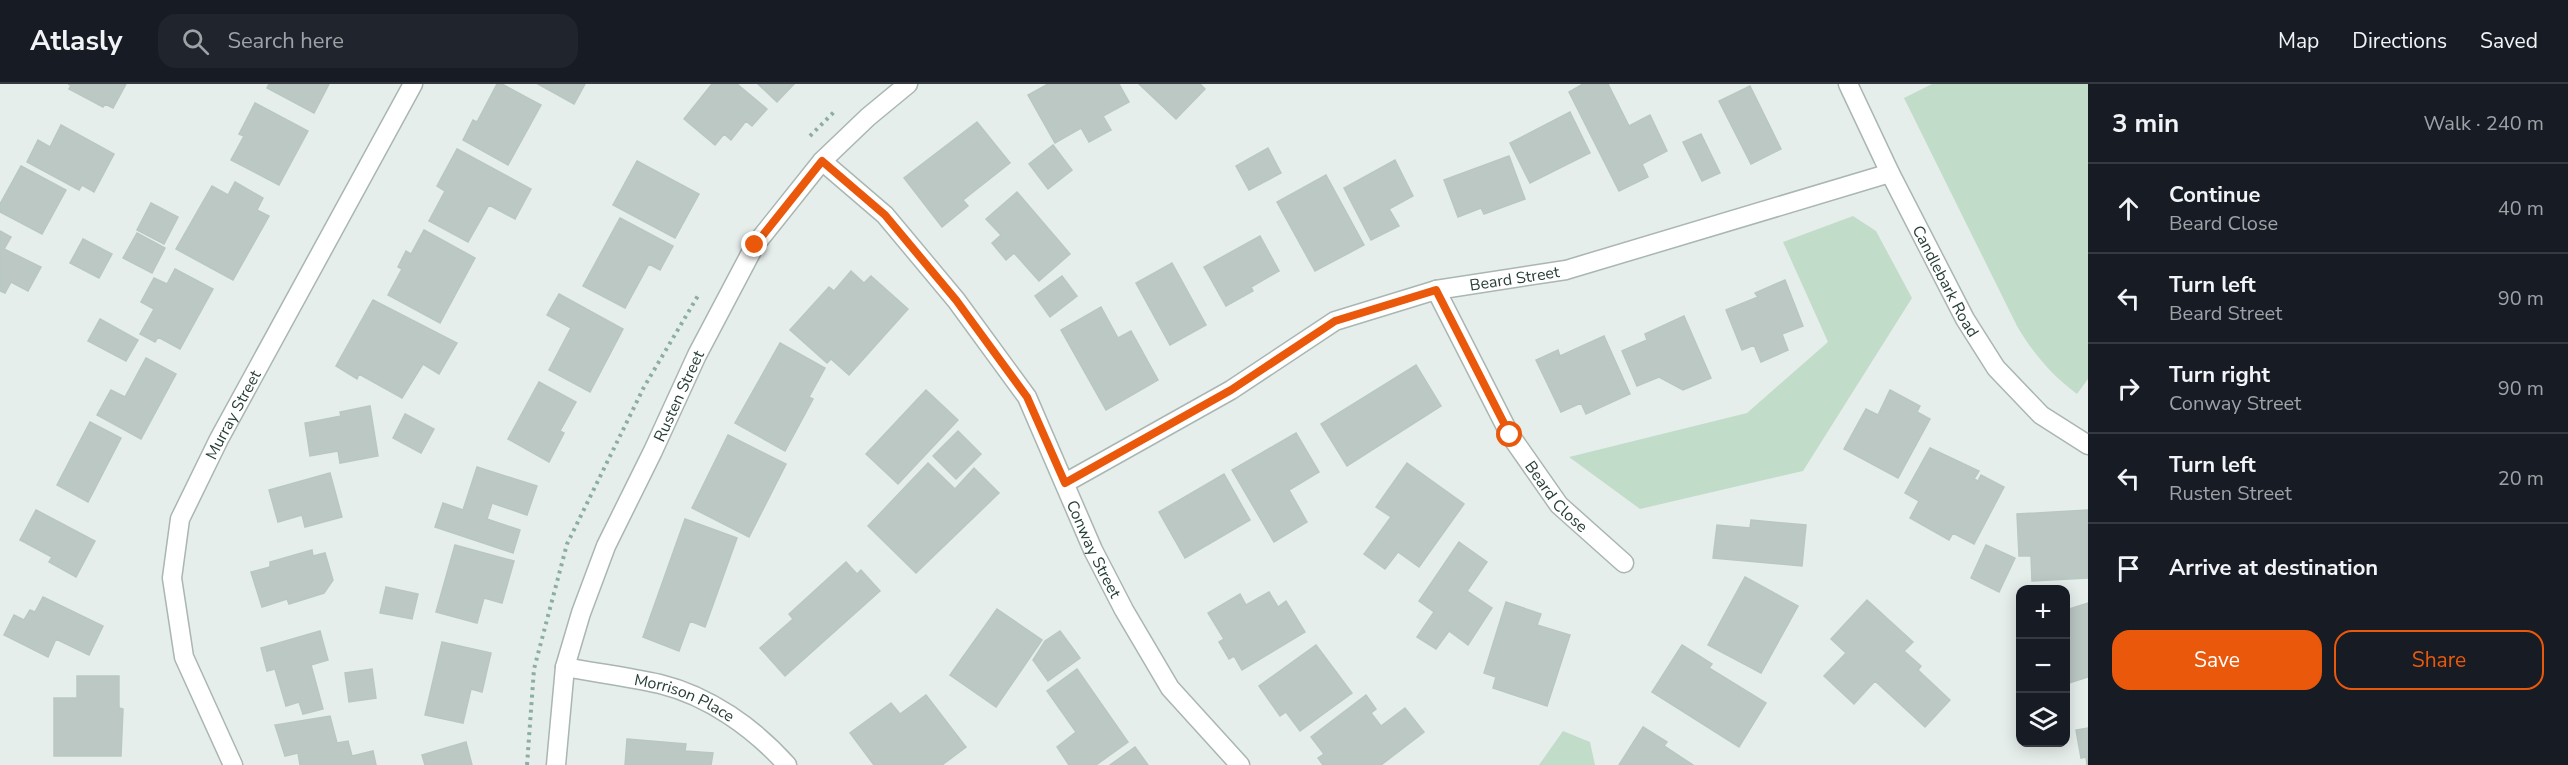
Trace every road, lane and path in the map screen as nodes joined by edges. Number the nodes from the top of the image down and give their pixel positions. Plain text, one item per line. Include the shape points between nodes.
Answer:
1 (412, 84) edge
2 (908, 84) edge
3 (1848, 84) edge
4 (822, 161) junction
5 (1890, 173) junction
6 (1436, 290) junction
7 (2088, 445) edge
8 (1065, 483) junction
9 (1624, 564) dead end
10 (565, 667) junction
11 (233, 765) edge
12 (556, 765) edge
13 (787, 765) edge
14 (1240, 765) edge

1 - 11 street, Murray Street via 219,439 180,519 172,578 184,657
2 - 4 street, Rusten Street
3 - 5 street, Candlebark Road
4 - 8 street, Conway Street via 885,215 956,300 1027,397
4 - 10 street, Rusten Street via 755,245 697,355 606,546
5 - 6 street, Beard Street via 1566,270
5 - 7 street, Candlebark Road via 1965,320 1996,368 2041,415
6 - 8 street, Beard Street via 1335,321 1231,390
6 - 9 street, Beard Close via 1510,435 1559,505
8 - 14 street, Conway Street via 1093,550 1170,688
10 - 12 street, Rusten Street
10 - 13 street, Morrison Place via 661,684 693,696 751,730

